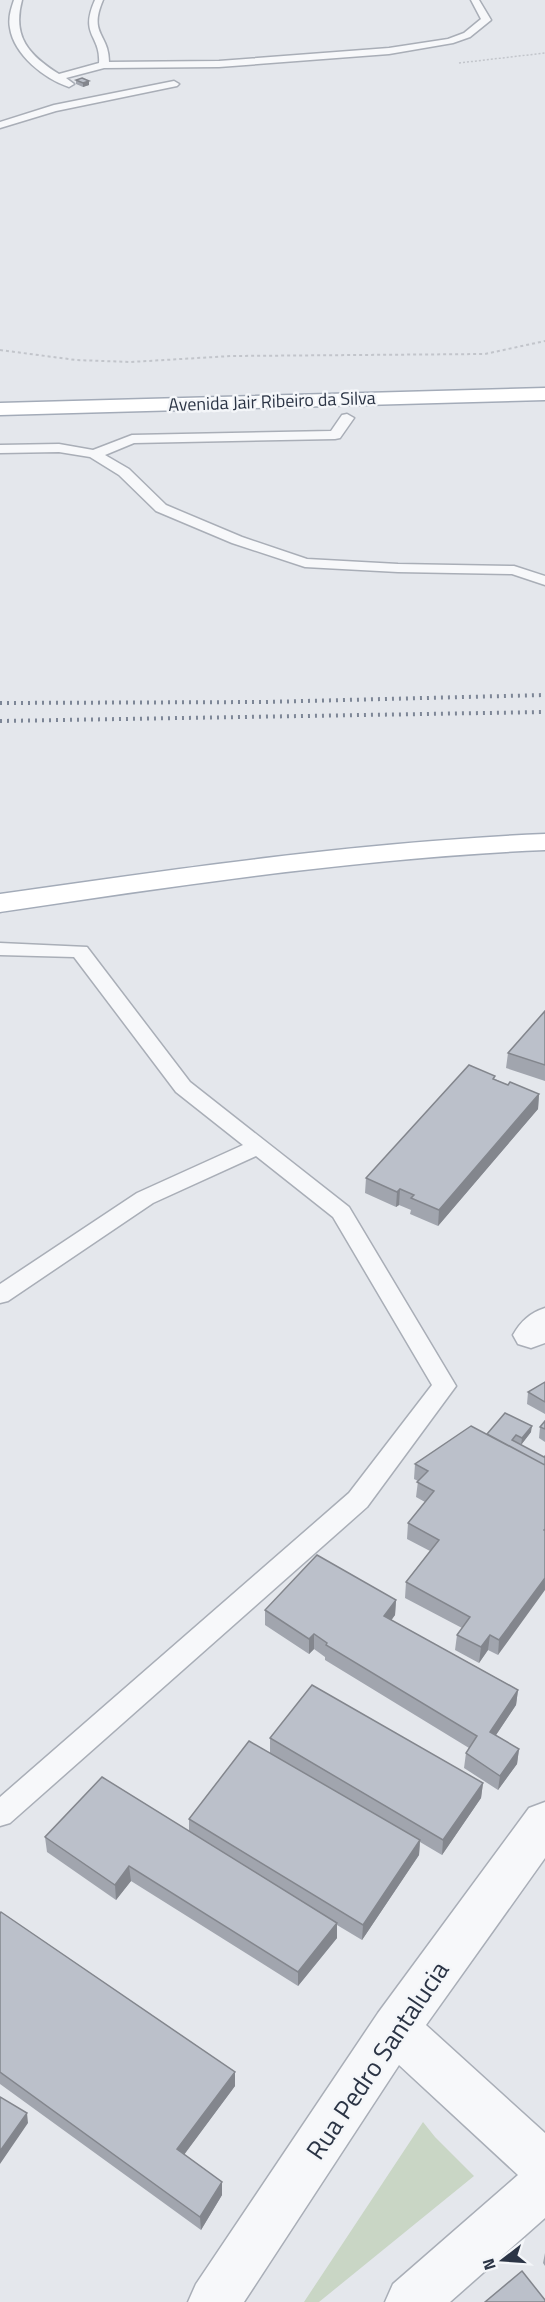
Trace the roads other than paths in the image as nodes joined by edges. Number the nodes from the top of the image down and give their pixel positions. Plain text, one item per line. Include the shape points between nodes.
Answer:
1 (18, 0) edge
2 (99, 0) edge
3 (475, 0) edge
4 (104, 65) junction
5 (57, 78) junction
6 (174, 84) dead end
7 (107, 97) junction
8 (0, 125) edge
9 (490, 376) dead end
10 (545, 376) edge
11 (545, 394) edge
12 (0, 410) edge
13 (347, 418) dead end
14 (0, 448) edge
15 (94, 454) junction
16 (545, 581) edge
17 (545, 842) edge
18 (0, 903) edge
19 (0, 949) edge
20 (259, 1146) junction
21 (0, 1295) edge
22 (0, 1815) edge
23 (545, 1822) edge
24 (395, 2029) junction
25 (545, 2166) edge
26 (545, 2185) edge
27 (214, 2302) edge
28 (411, 2302) edge

1 - 5 lane via 9,34 24,57
2 - 4 lane via 92,26 106,58
3 - 4 lane via 486,20 467,35 432,45 272,61
4 - 5 lane
5 - 7 lane
6 - 7 lane
7 - 8 lane
9 - 10 main road
11 - 12 main road, Avenida Jair Ribeiro da Silva
13 - 15 lane via 335,435 132,439
14 - 15 lane via 59,448
15 - 16 lane via 124,472 161,508 305,563 514,570
17 - 18 main road via 245,867
19 - 20 lane via 80,951 183,1087
20 - 21 lane via 145,1198
20 - 22 lane via 341,1212 444,1386 358,1500
23 - 24 street, Rua Pedro Santalucia
24 - 25 street
24 - 27 street, Rua Pedro Santalucia
26 - 28 street

